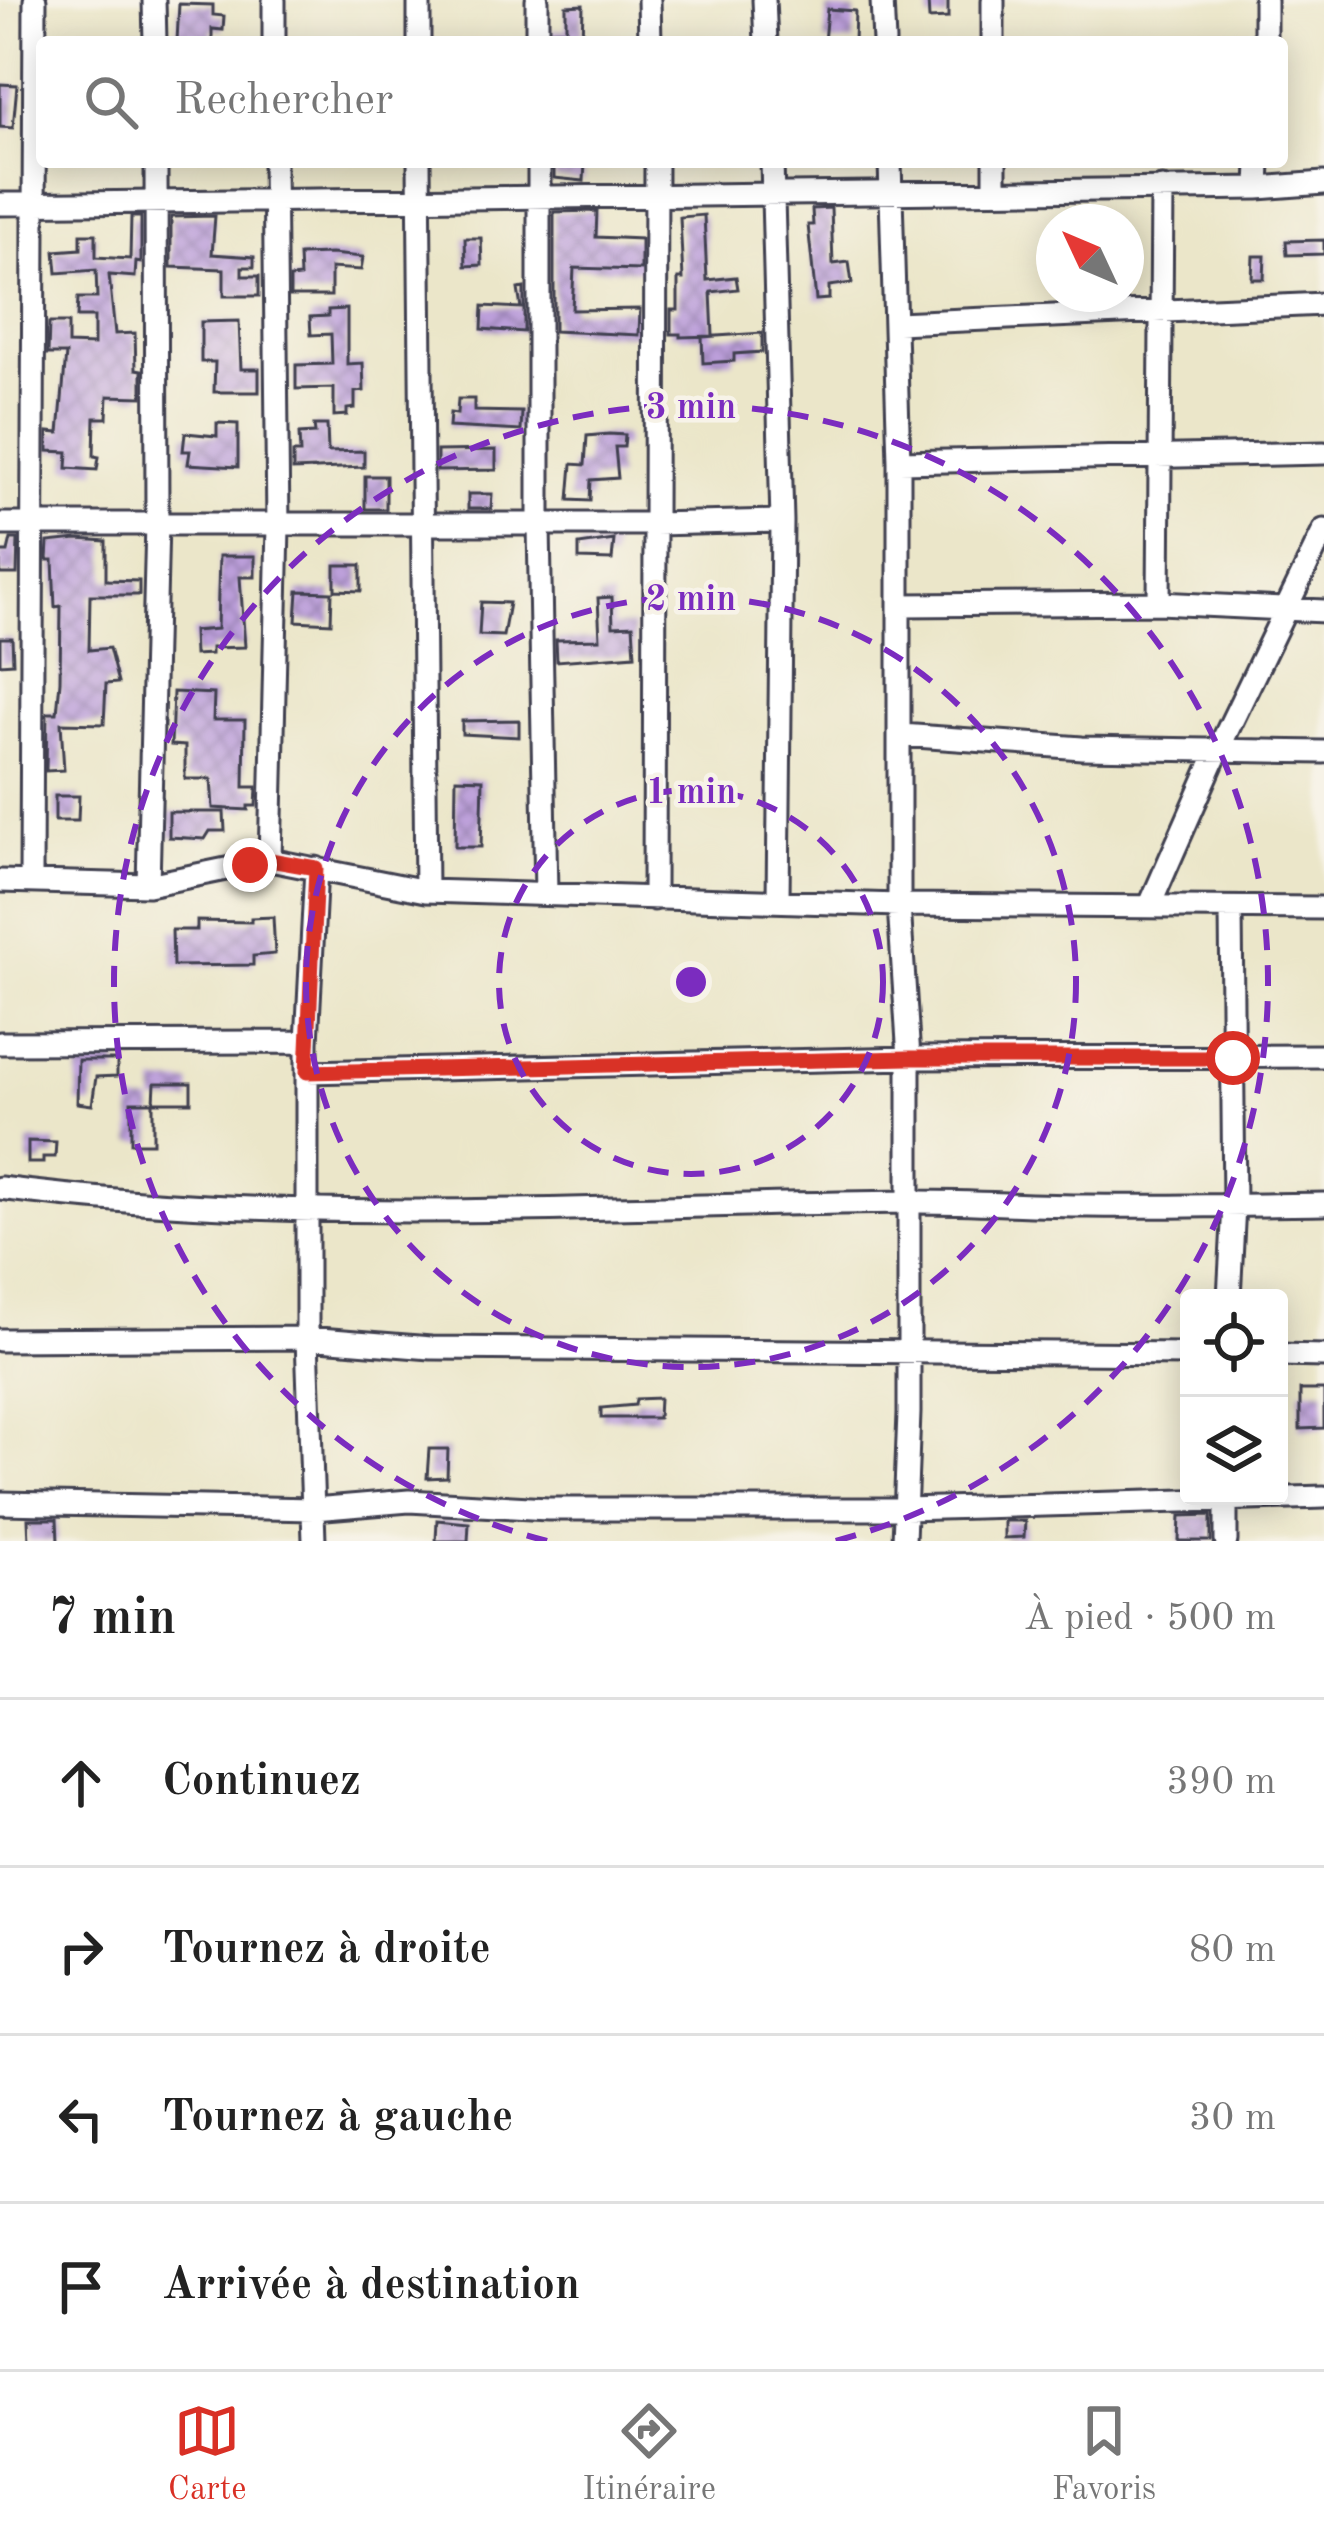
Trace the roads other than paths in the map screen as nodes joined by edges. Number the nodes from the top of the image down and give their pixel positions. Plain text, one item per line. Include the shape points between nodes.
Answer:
1 (35, 0) edge
2 (154, 0) edge
3 (274, 0) edge
4 (419, 0) edge
5 (536, 0) edge
6 (649, 0) edge
7 (764, 0) edge
8 (882, 0) edge
9 (993, 0) edge
10 (1265, 0) edge
11 (154, 36) edge
12 (274, 36) edge
13 (419, 36) edge
14 (537, 36) edge
15 (650, 36) edge
16 (766, 36) edge
17 (884, 36) edge
18 (993, 36) edge
19 (1265, 36) edge
20 (156, 168) edge
21 (274, 168) edge
22 (419, 168) edge
23 (539, 168) edge
24 (656, 168) edge
25 (772, 168) edge
26 (890, 168) edge
27 (995, 168) edge
28 (1259, 168) edge
29 (1324, 183) edge
30 (1162, 188) junction
31 (1258, 188) junction
32 (995, 189) junction
33 (891, 193) junction
34 (774, 194) junction
35 (657, 196) junction
36 (540, 197) junction
37 (419, 199) junction
38 (274, 201) junction
39 (156, 202) junction
40 (0, 204) edge
41 (36, 204) junction
42 (1324, 304) edge
43 (1162, 313) junction
44 (897, 323) junction
45 (1163, 453) junction
46 (1324, 453) edge
47 (899, 462) junction
48 (782, 520) junction
49 (35, 522) junction
50 (157, 523) junction
51 (0, 524) edge
52 (421, 524) junction
53 (656, 524) junction
54 (278, 526) junction
55 (539, 527) junction
56 (1324, 530) edge
57 (1159, 603) junction
58 (901, 605) junction
59 (1324, 610) edge
60 (1283, 611) junction
61 (901, 735) junction
62 (1218, 750) junction
63 (1324, 752) edge
64 (270, 860) junction
65 (316, 868) junction
66 (32, 880) junction
67 (0, 881) edge
68 (148, 885) junction
69 (426, 891) junction
70 (546, 894) junction
71 (654, 899) junction
72 (778, 900) junction
73 (899, 905) junction
74 (1149, 907) junction
75 (1324, 908) edge
76 (1232, 910) junction
77 (307, 1042) junction
78 (0, 1043) edge
79 (1324, 1056) edge
80 (909, 1058) junction
81 (1233, 1058) junction
82 (307, 1072) junction
83 (0, 1188) edge
84 (908, 1202) junction
85 (1324, 1204) edge
86 (1234, 1205) junction
87 (307, 1209) junction
88 (1229, 1289) edge
89 (307, 1338) junction
90 (0, 1340) edge
91 (909, 1354) junction
92 (1180, 1354) edge
93 (1288, 1354) edge
94 (1324, 1356) edge
95 (1288, 1497) edge
96 (1324, 1497) edge
97 (1180, 1499) edge
98 (0, 1503) edge
99 (1226, 1505) edge
100 (314, 1509) junction
101 (905, 1509) junction
102 (314, 1541) edge
103 (904, 1541) edge
104 (1226, 1541) edge

1 - 41 street
2 - 11 street
3 - 12 street
4 - 13 street
5 - 14 street
6 - 15 street
7 - 16 street
8 - 17 street
9 - 18 street
10 - 19 street
20 - 39 street
21 - 38 street
22 - 37 street
23 - 36 street
24 - 35 street
25 - 34 street
26 - 33 street
27 - 32 street
28 - 31 street
29 - 31 street
30 - 31 street
30 - 32 street
30 - 43 street
32 - 33 street
33 - 34 street
33 - 44 street
34 - 35 street
34 - 48 street
35 - 36 street
35 - 53 street
36 - 37 street
36 - 55 street
37 - 38 street
37 - 52 street
38 - 39 street
38 - 54 street
39 - 41 street
39 - 50 street
40 - 41 street
41 - 49 street
42 - 43 street
43 - 44 street
43 - 45 street
44 - 47 street
45 - 46 street
45 - 47 street
45 - 57 street
47 - 58 street
48 - 53 street
48 - 72 street
49 - 50 street
49 - 51 street
49 - 66 street
50 - 54 street
50 - 68 street
52 - 54 street
52 - 55 street
52 - 69 street
53 - 55 street
53 - 71 street
54 - 64 street
55 - 70 street
56 - 60 street
57 - 58 street
57 - 60 street
58 - 61 street
59 - 60 street
60 - 62 street
61 - 62 street
61 - 73 street
62 - 63 street
62 - 74 street
64 - 65 street
64 - 68 street
65 - 69 street
65 - 77 street
66 - 67 street
66 - 68 street
69 - 70 street
70 - 71 street
71 - 72 street
72 - 73 street
73 - 74 street
73 - 80 street
74 - 76 street
75 - 76 street
76 - 81 street
77 - 78 street
77 - 82 street
79 - 81 street
80 - 81 street
80 - 82 street
80 - 84 street
81 - 86 street
82 - 87 street
83 - 87 street
84 - 86 street
84 - 87 street
84 - 91 street
85 - 86 street
86 - 88 street
87 - 89 street
89 - 90 street
89 - 91 street via 431,1348
89 - 100 street
91 - 92 street
91 - 101 street
93 - 94 street
95 - 96 street
97 - 101 street
98 - 100 street
99 - 104 street
100 - 101 street via 409,1501
100 - 102 street
101 - 103 street

